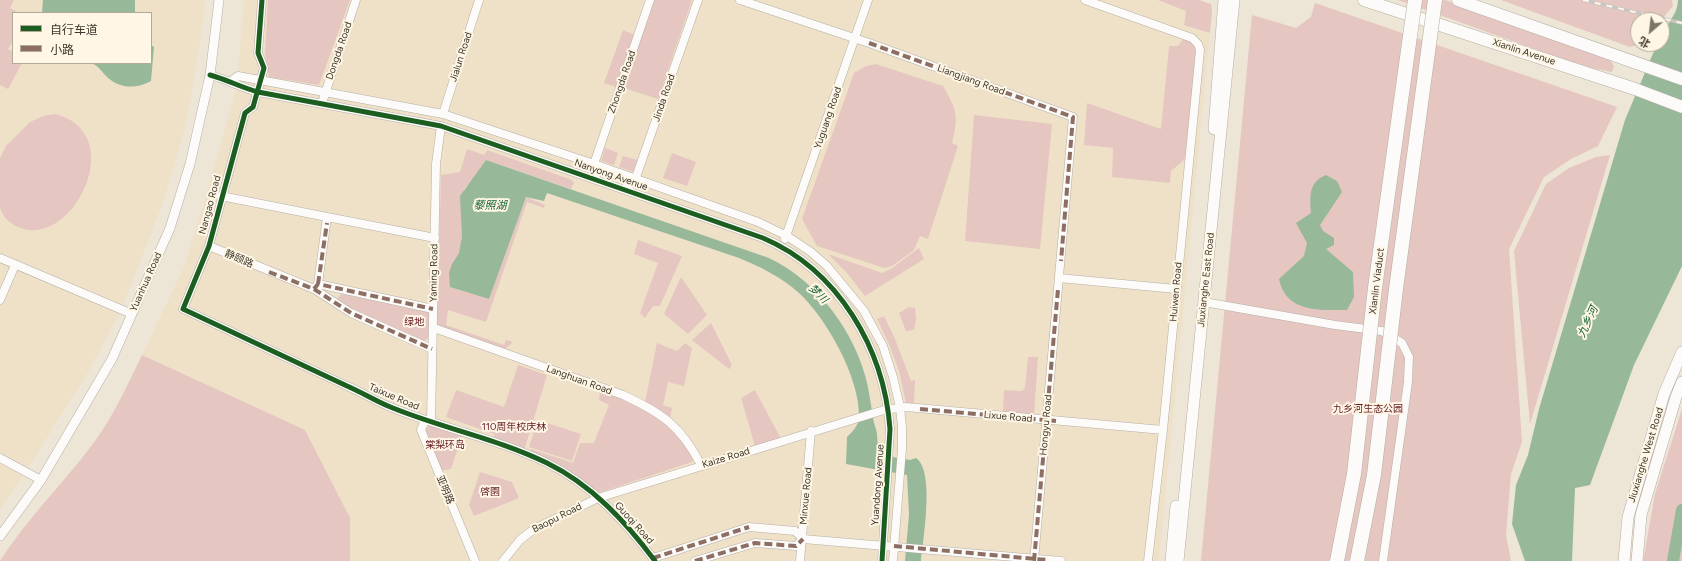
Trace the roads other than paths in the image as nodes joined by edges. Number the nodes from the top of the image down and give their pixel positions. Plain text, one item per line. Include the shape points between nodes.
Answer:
1 (219, 0) edge
2 (262, 0) edge
3 (356, 0) edge
4 (479, 0) edge
5 (650, 0) edge
6 (698, 0) edge
7 (740, 0) edge
8 (868, 0) edge
9 (1085, 0) edge
10 (1224, 0) edge
11 (1234, 0) edge
12 (1364, 0) edge
13 (1415, 0) edge
14 (1435, 0) edge
15 (1458, 0) edge
16 (855, 39) junction
17 (210, 75) junction
18 (1682, 80) edge
19 (235, 81) junction
20 (261, 81) junction
21 (258, 92) junction
22 (325, 92) junction
23 (322, 103) junction
24 (1682, 107) edge
25 (443, 114) junction
26 (441, 126) junction
27 (594, 164) junction
28 (590, 177) junction
29 (635, 180) junction
30 (630, 191) junction
31 (222, 196) junction
32 (327, 217) junction
33 (787, 236) junction
34 (435, 238) junction
35 (208, 246) junction
36 (781, 246) junction
37 (0, 258) edge
38 (1061, 260) joint
39 (15, 265) junction
40 (1059, 278) junction
41 (316, 287) junction
42 (1176, 289) junction
43 (0, 300) edge
44 (1204, 302) junction
45 (183, 309) joint
46 (433, 309) junction
47 (864, 311) junction
48 (132, 314) junction
49 (854, 317) junction
50 (434, 328) junction
51 (432, 349) junction
52 (1682, 352) edge
53 (1682, 382) edge
54 (900, 407) junction
55 (886, 410) junction
56 (428, 420) junction
57 (1046, 420) junction
58 (1163, 430) junction
59 (812, 431) junction
60 (0, 458) edge
61 (701, 465) junction
62 (41, 480) junction
63 (598, 498) junction
64 (0, 536) edge
65 (803, 539) junction
66 (883, 545) junction
67 (894, 546) junction
68 (654, 559) edge
69 (1034, 560) edge
70 (474, 561) edge
71 (503, 561) edge
72 (695, 561) edge
73 (800, 561) edge
74 (882, 561) edge
75 (893, 561) edge
76 (1061, 561) edge
77 (1148, 561) edge
78 (1171, 561) edge
79 (1178, 561) edge
80 (1337, 561) edge
81 (1357, 561) edge
82 (1383, 561) edge
83 (1624, 561) edge
84 (1637, 561) edge

1 - 17 street, Yuanhua Road
2 - 20 street, Nangao Road via 258,53 264,68
3 - 22 street, Dongda Road
4 - 25 street, Jialun Road
5 - 27 street, Zhongda Road
6 - 29 street, Jinda Road
7 - 16 street
8 - 16 street, Yuguang Road
9 - 42 street, Huiwen Road via 1182,33 1192,38 1200,50
10 - 78 main road, Jiuxianghe East Road via 1206,215
11 - 44 main road, Jiuxianghe East Road
12 - 24 main road, Xianlin Avenue via 1635,89
13 - 80 highway, Xianlin Viaduct, bridge via 1375,288 1354,474
14 - 81 highway, Xianlin Viaduct, bridge via 1374,475
15 - 18 main road
16 - 33 street, Yuguang Road
16 - 38 street, Liangjiang Road via 1073,117
17 - 19 street
17 - 48 street, Yuanhua Road via 190,164 170,228
19 - 20 street, Nanyong Avenue
19 - 21 street, Nanyong Avenue
20 - 21 street, Nangao Road
20 - 22 street, Nanyong Avenue
21 - 23 street, Nanyong Avenue
21 - 31 street, Nangao Road via 253,107 245,113
22 - 23 street, Dongda Road
22 - 25 street, Nanyong Avenue
23 - 26 street, Nanyong Avenue
25 - 27 street, Nanyong Avenue
26 - 28 street, Nanyong Avenue
26 - 34 street, Yaming Road via 436,164
27 - 28 street, Zhongda Road via 596,175
27 - 29 street, Nanyong Avenue
28 - 30 street, Nanyong Avenue
29 - 30 street, Jinda Road via 628,182
29 - 33 street, Nanyong Avenue via 758,222
30 - 36 street, Nanyong Avenue
31 - 32 street
31 - 35 street, Nangao Road
32 - 34 street
32 - 41 street
33 - 36 street, Yuguang Road
33 - 47 street, Nanyong Avenue via 827,266
34 - 46 street, Yaming Road
35 - 41 street, 静颐路 via 269,272
35 - 45 street, Nangao Road
36 - 49 street, Nanyong Avenue via 800,258 824,280
37 - 39 street
38 - 40 street, Hongyu Road
39 - 43 street
39 - 48 street
40 - 42 street
40 - 57 street, Hongyu Road
41 - 46 street
41 - 51 street via 351,313
42 - 58 street, Huiwen Road
44 - 79 main road, Jiuxianghe East Road
44 - 82 street via 1382,331 1402,343 1409,357 1408,382
45 - 56 street, Taixue Road via 387,405
46 - 50 street, Yaming Road
47 - 49 street
47 - 54 street, Nanyong Avenue via 883,346
48 - 62 street, Yuanhua Road via 112,359
49 - 55 street, Nanyong Avenue via 872,353 885,393
50 - 51 street, Yaming Road
50 - 61 street, Langhuan Road via 623,395 641,404 664,418 684,435
51 - 56 street, Yaming Road
52 - 83 main road, Jiuxianghe West Road via 1664,394 1628,517
53 - 84 main road, Jiuxianghe West Road via 1641,515
54 - 55 street, Lixue Road
54 - 57 street, Lixue Road
54 - 67 street, Yuandong Avenue via 902,449
55 - 59 street, Kaize Road
55 - 66 street, Yuandong Avenue via 890,448
56 - 63 street, Taixue Road via 523,452 547,463 571,477
56 - 70 street, 亚明路 via 421,430
57 - 58 street, Lixue Road
57 - 69 street, Hongyu Road
58 - 77 street, Huiwen Road
59 - 61 street, Kaize Road
59 - 65 street, Minxue Road
60 - 62 street
61 - 63 street, Kaize Road
62 - 64 street, Yuanhua Road
63 - 68 street, Guoqi Road via 641,541
63 - 71 street, Baopu Road via 534,528
65 - 66 street
65 - 68 street via 795,531 749,528
65 - 72 street via 796,546 755,544
65 - 73 street, Minxue Road
66 - 67 street
66 - 74 street, Yuandong Avenue
67 - 69 street
67 - 75 street, Yuandong Avenue
69 - 76 street

